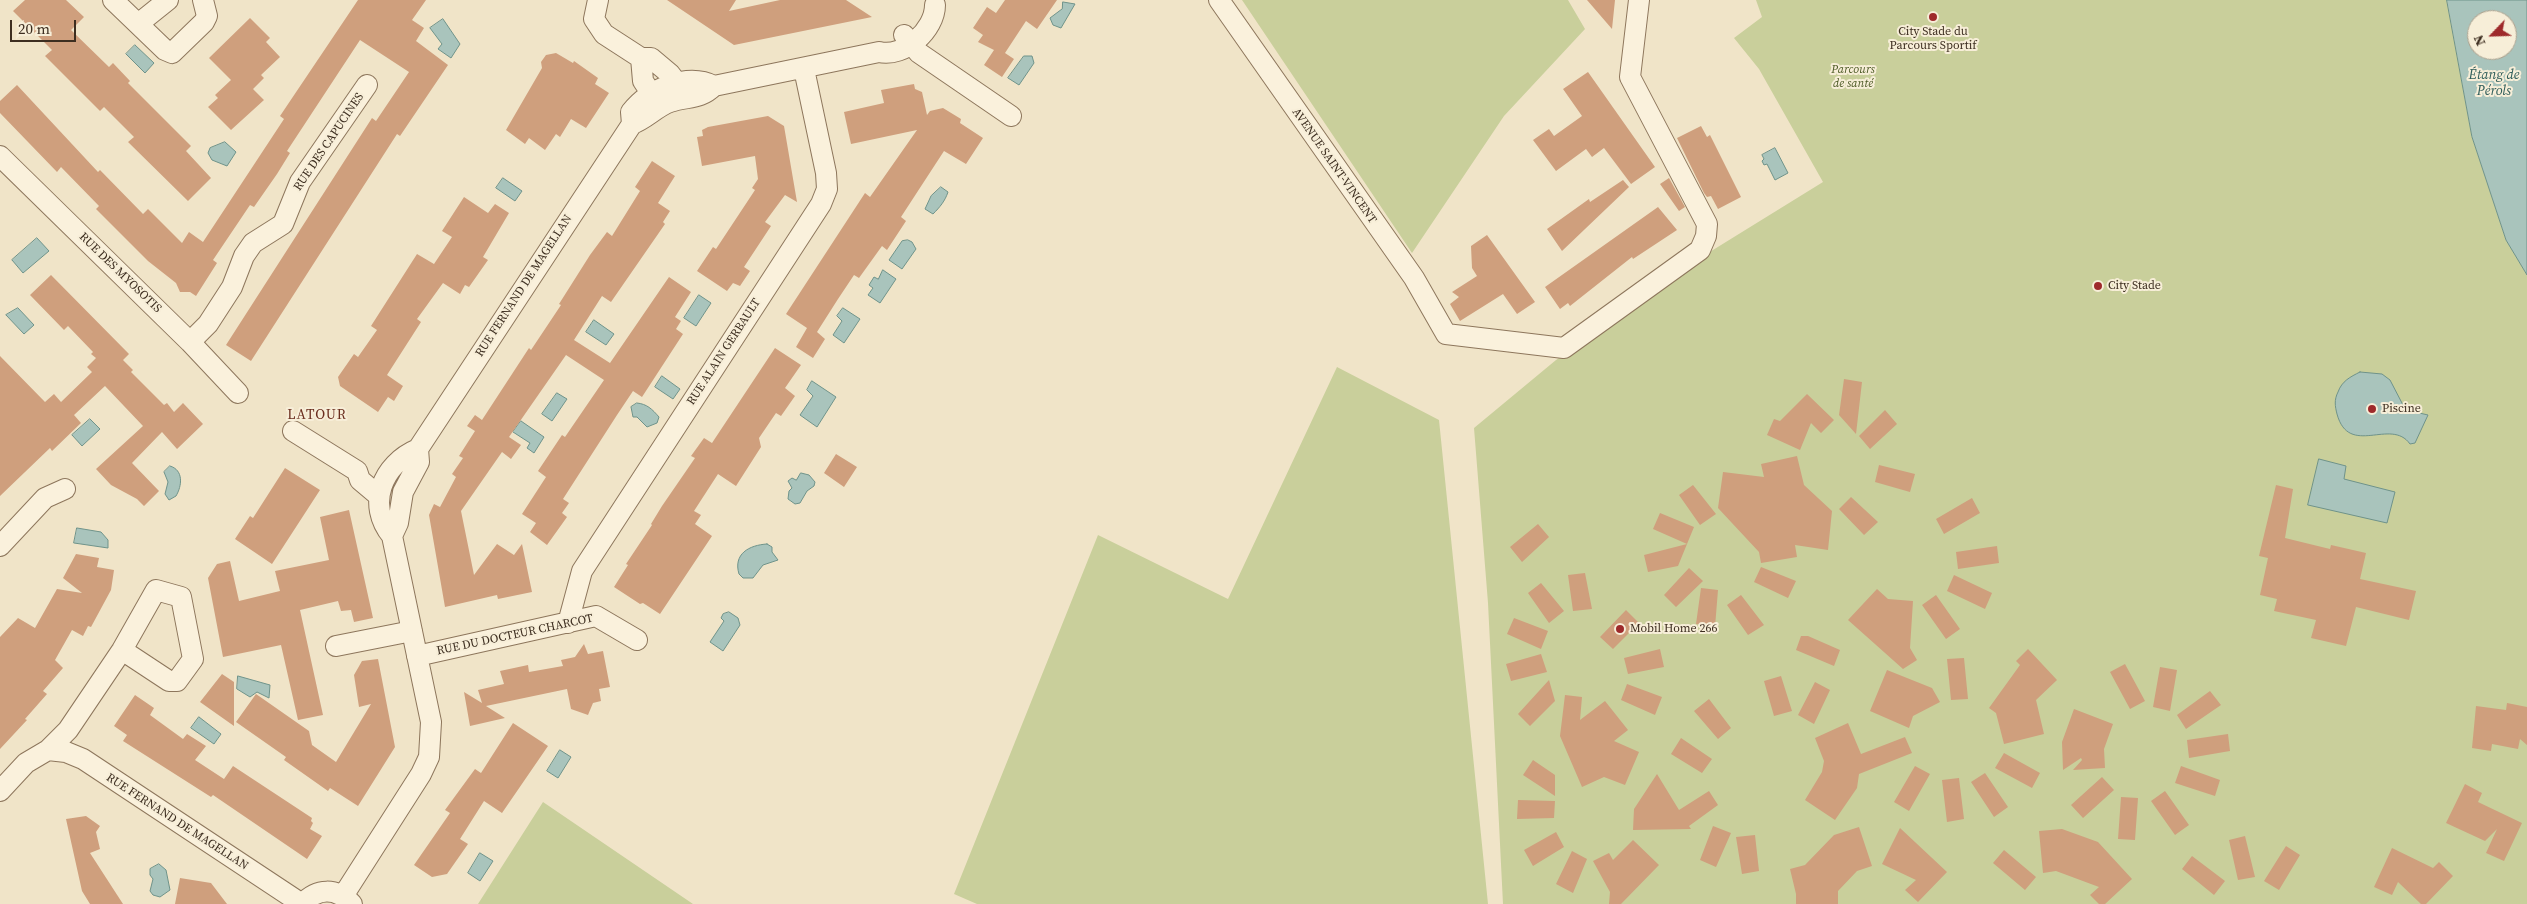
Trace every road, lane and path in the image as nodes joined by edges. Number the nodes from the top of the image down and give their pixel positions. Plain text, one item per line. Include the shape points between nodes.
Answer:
1 (113, 0) edge
2 (168, 0) edge
3 (203, 0) edge
4 (598, 0) edge
5 (1219, 0) edge
6 (1638, 0) edge
7 (937, 3) edge
8 (138, 24) junction
9 (907, 39) junction
10 (641, 58) junction
11 (804, 69) junction
12 (677, 83) junction
13 (367, 85) dead end
14 (714, 86) junction
15 (651, 93) junction
16 (670, 102) junction
17 (1011, 116) dead end
18 (632, 124) junction
19 (0, 156) edge
20 (190, 342) junction
21 (238, 393) dead end
22 (293, 431) dead end
23 (418, 450) junction
24 (357, 471) junction
25 (388, 473) junction
26 (65, 488) dead end
27 (403, 492) junction
28 (379, 496) junction
29 (392, 536) junction
30 (0, 546) edge
31 (568, 623) junction
32 (412, 631) junction
33 (637, 640) dead end
34 (336, 646) dead end
35 (122, 650) junction
36 (417, 656) junction
37 (48, 750) junction
38 (0, 791) edge
39 (347, 900) edge
40 (302, 904) edge

1 - 8 street
2 - 8 street
3 - 8 street via 207,16 204,22 172,52 165,50
4 - 10 street via 594,19 598,28
5 - 6 street, AVENUE SAINT-VINCENT via 1414,278 1446,334 1564,348 1700,250 1706,236 1707,224 1630,77
7 - 9 street, RUE FERNAND DE MAGELLAN via 935,16 924,33
9 - 11 street, RUE FERNAND DE MAGELLAN via 889,55 879,52
9 - 17 street via 932,63
10 - 12 street via 651,58
10 - 15 street via 640,67
11 - 14 street, RUE FERNAND DE MAGELLAN
11 - 31 street, RUE ALAIN GERBAULT via 827,189 582,571
12 - 14 street, RUE FERNAND DE MAGELLAN via 702,80
12 - 15 street, RUE FERNAND DE MAGELLAN
12 - 16 street
13 - 20 street, RUE DES CAPUCINES via 300,182 283,224 253,244 244,256 232,287 208,324
14 - 16 street, RUE FERNAND DE MAGELLAN via 705,94
15 - 16 street
15 - 18 street, RUE FERNAND DE MAGELLAN via 631,112
16 - 18 street, RUE FERNAND DE MAGELLAN
18 - 23 street, RUE FERNAND DE MAGELLAN
19 - 20 street, RUE DES MYOSOTIS
20 - 21 street, RUE DES MYOSOTIS
22 - 24 street
23 - 25 street, RUE FERNAND DE MAGELLAN via 406,455
23 - 27 street, RUE FERNAND DE MAGELLAN via 419,462
24 - 25 street
24 - 28 street via 360,480
25 - 27 street
25 - 28 street, RUE FERNAND DE MAGELLAN
26 - 30 street via 45,498
27 - 28 street
27 - 29 street, RUE FERNAND DE MAGELLAN via 398,523
28 - 29 street, RUE FERNAND DE MAGELLAN via 383,525
29 - 32 street, RUE FERNAND DE MAGELLAN
31 - 33 street, RUE DU DOCTEUR CHARCOT via 596,616
31 - 36 street, RUE DU DOCTEUR CHARCOT
32 - 34 street
32 - 36 street, RUE FERNAND DE MAGELLAN
35 - 35 street via 156,590 180,597 193,658 177,681 169,681
35 - 37 street via 68,730
36 - 39 street, RUE FERNAND DE MAGELLAN via 431,722 428,756 421,774
37 - 38 street via 26,764
37 - 40 street, RUE FERNAND DE MAGELLAN via 66,752 83,760
39 - 40 street via 325,891 316,893

